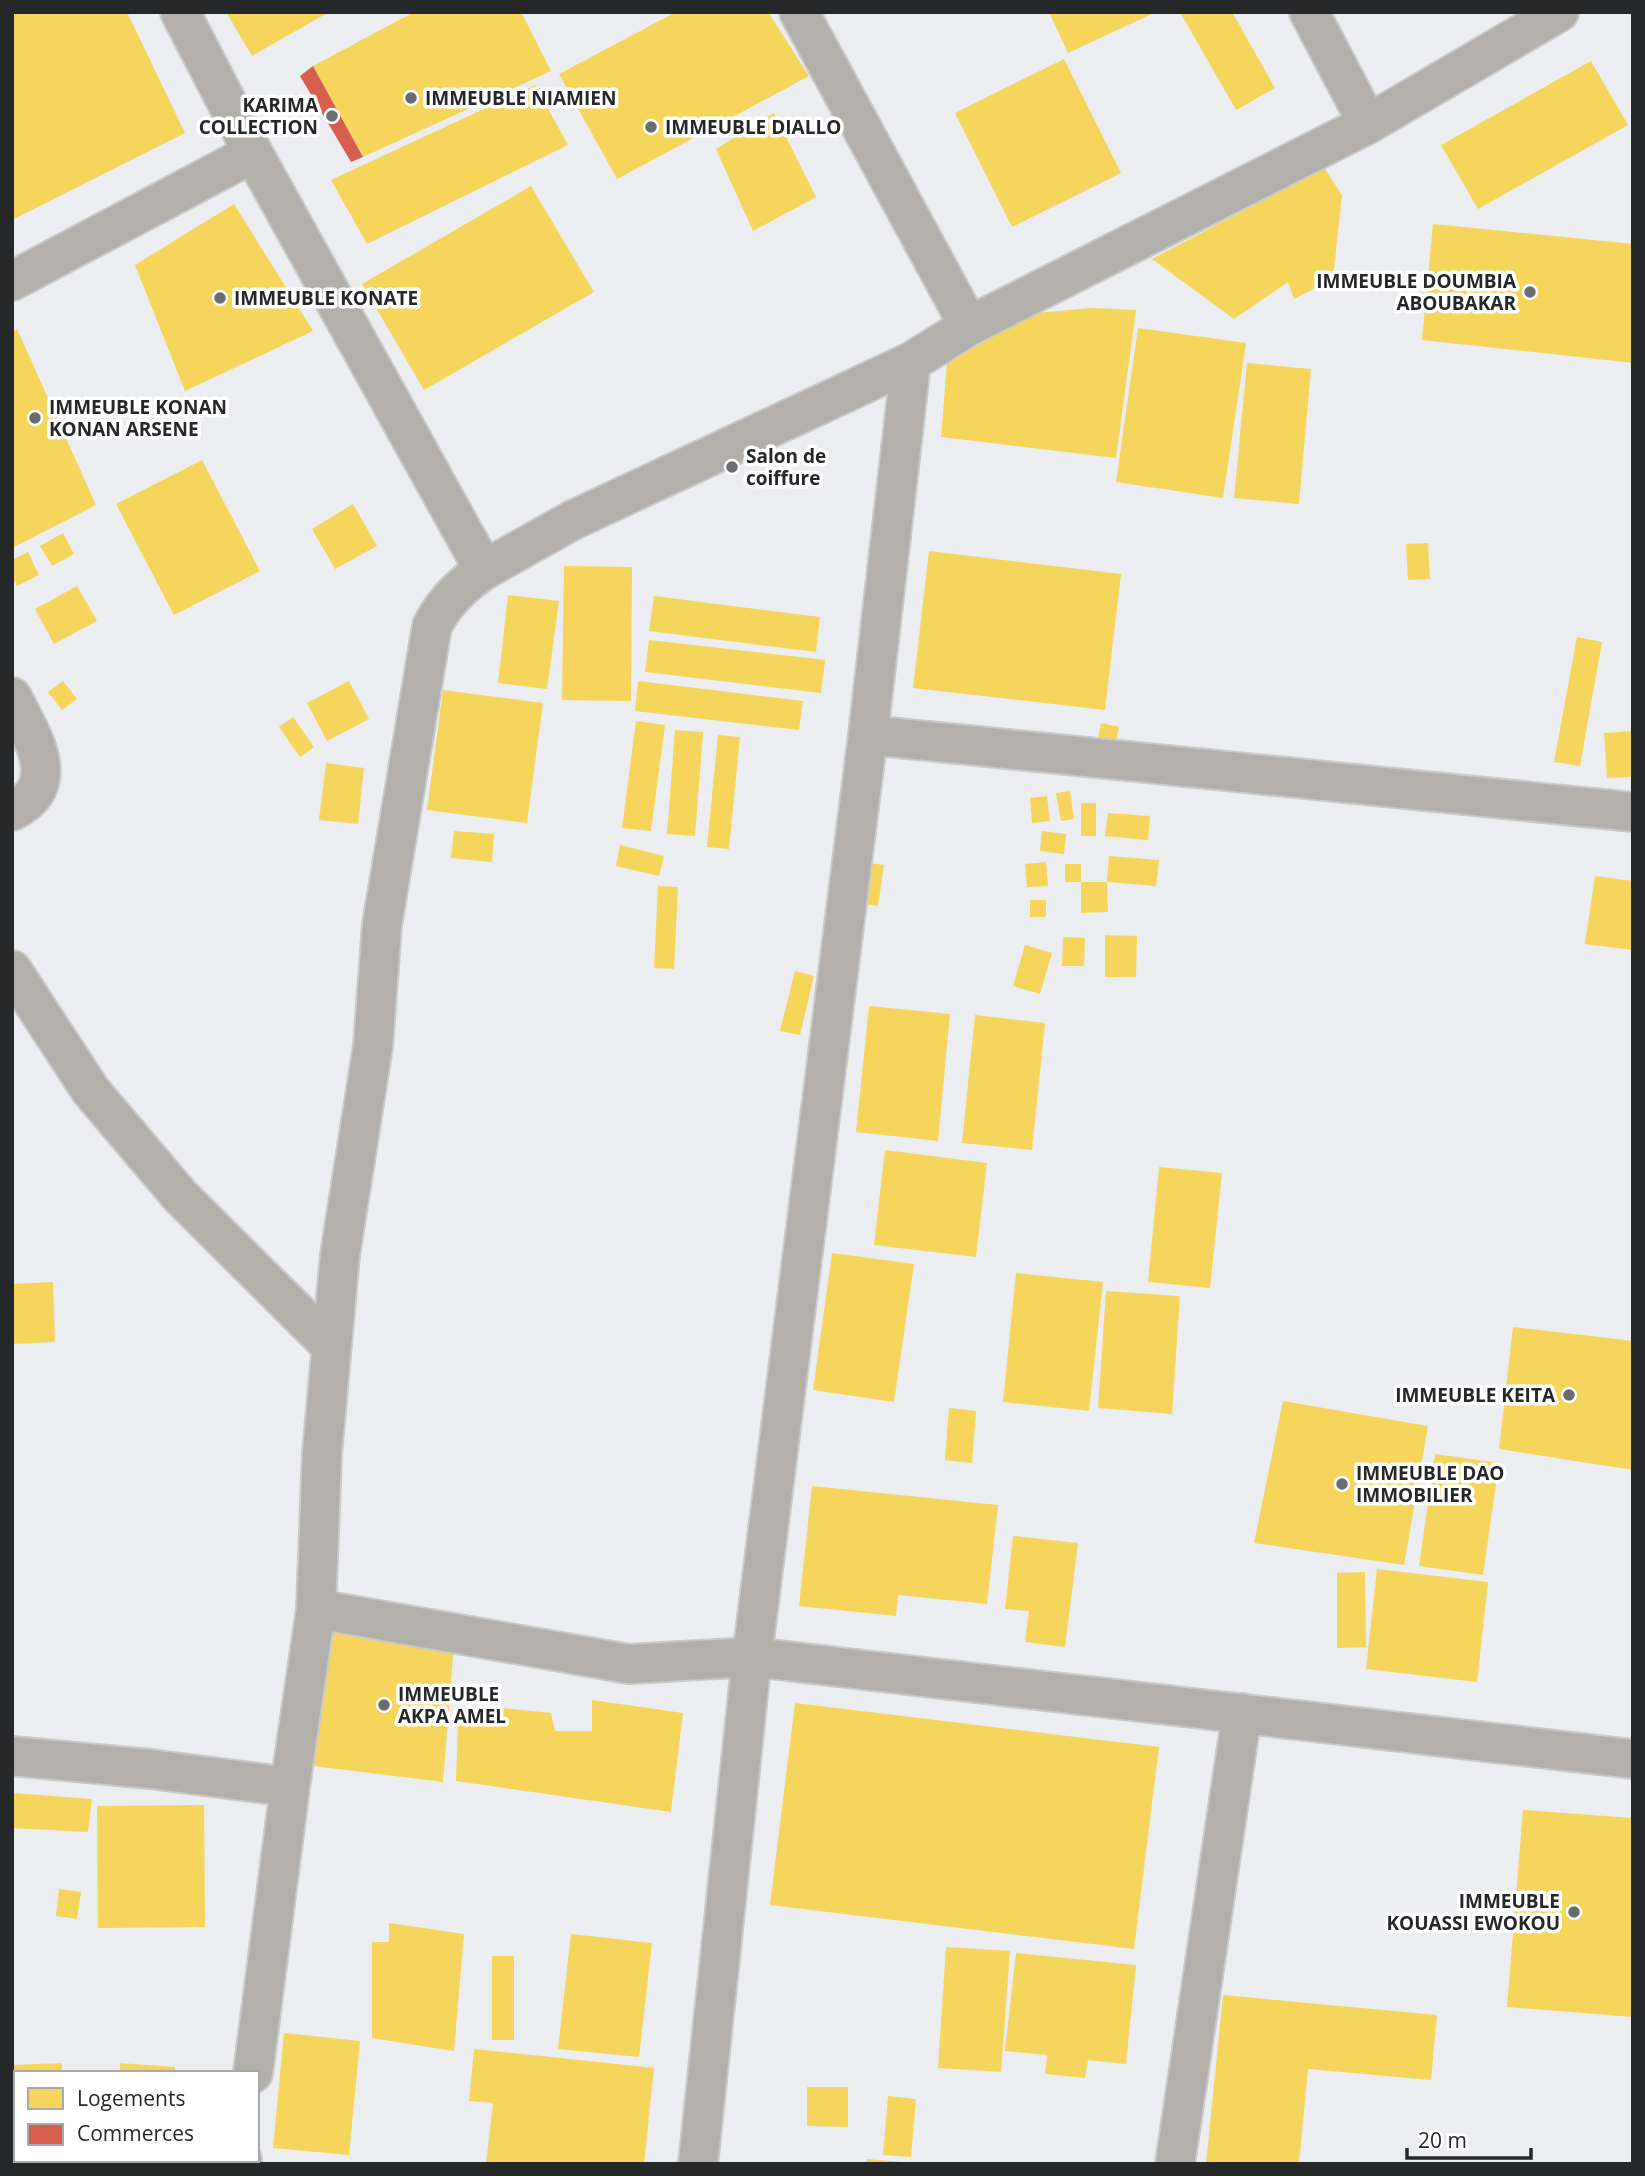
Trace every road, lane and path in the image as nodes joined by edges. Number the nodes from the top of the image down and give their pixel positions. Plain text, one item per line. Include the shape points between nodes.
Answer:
1 (180, 12) edge
2 (799, 12) edge
3 (1309, 12) edge
4 (1559, 12) edge
5 (1368, 124) junction
6 (253, 153) junction
7 (12, 281) edge
8 (969, 326) junction
9 (911, 362) junction
10 (484, 570) junction
11 (12, 697) edge
12 (868, 735) junction
13 (12, 811) edge
14 (1633, 813) edge
15 (12, 971) edge
16 (331, 1346) junction
17 (316, 1609) junction
18 (752, 1657) junction
19 (1242, 1713) junction
20 (12, 1756) edge
21 (1633, 1759) edge
22 (290, 1787) junction
23 (253, 2071) edge
24 (698, 2164) edge
25 (1175, 2164) edge

1 - 6 street
2 - 8 street
3 - 5 street
4 - 5 street
5 - 8 street
6 - 7 street
6 - 10 street
8 - 9 street
9 - 10 street via 573,520
9 - 12 street
10 - 16 street via 459,588 432,626 382,925 373,1046 340,1255
11 - 13 street via 39,752 42,777 28,803
12 - 14 street
12 - 18 street
15 - 16 street via 90,1091 181,1197
16 - 17 street
17 - 18 street via 629,1664
17 - 22 street
18 - 19 street
18 - 24 street
19 - 21 street
19 - 25 street
20 - 22 street
22 - 23 street

